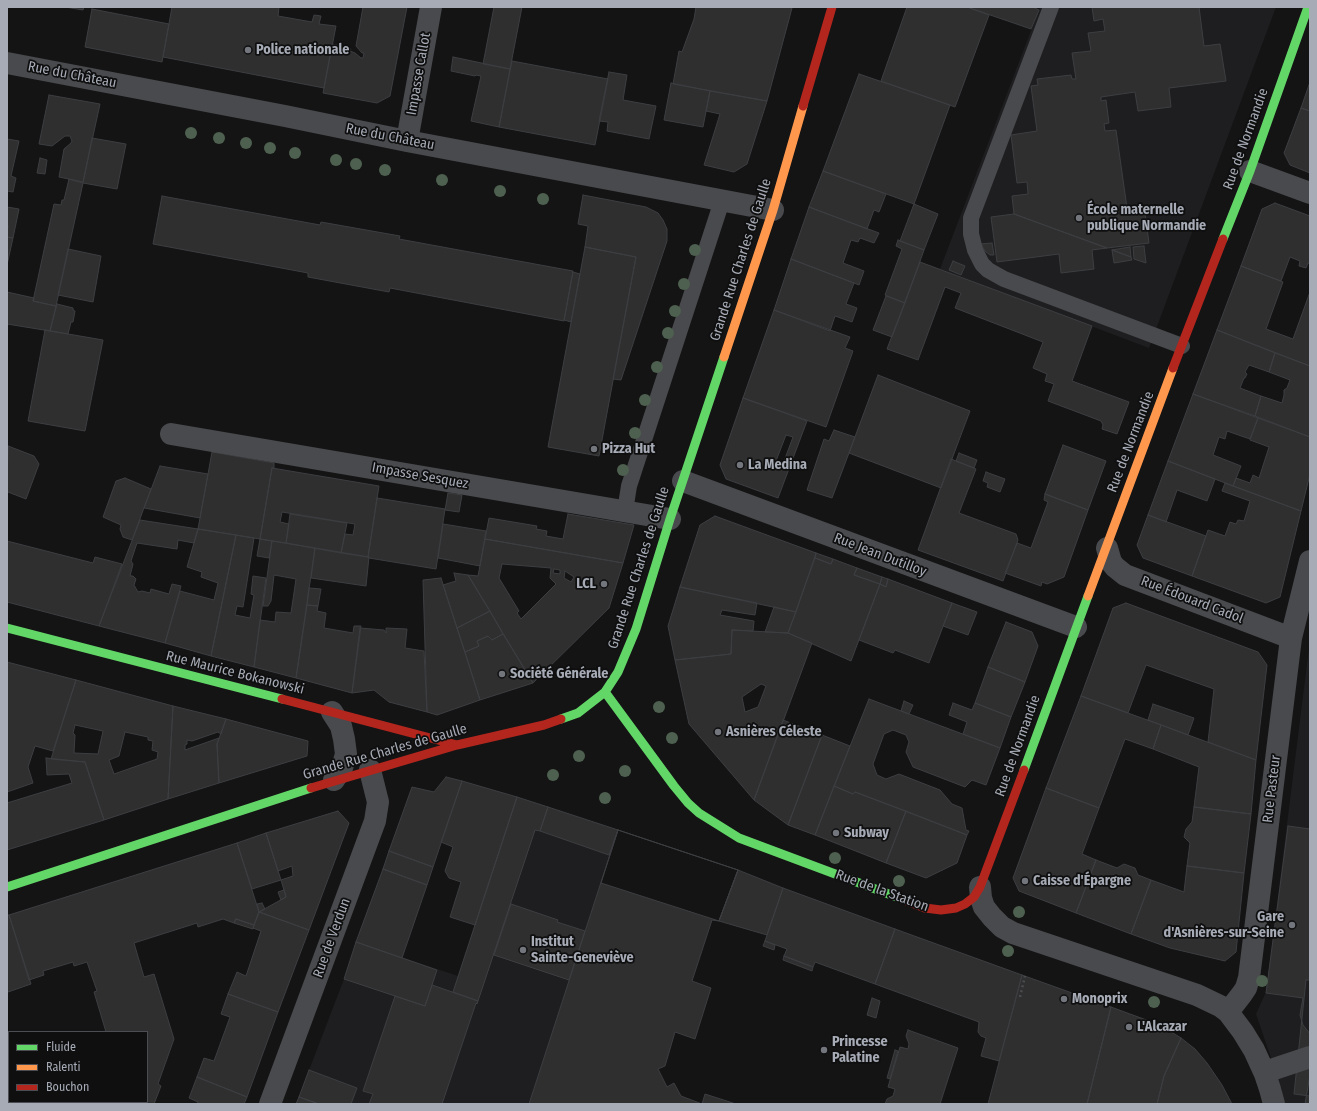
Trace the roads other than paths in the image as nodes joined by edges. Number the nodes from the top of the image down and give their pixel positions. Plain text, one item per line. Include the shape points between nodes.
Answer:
1 (431, 7) edge
2 (832, 7) edge
3 (1051, 7) edge
4 (1308, 7) edge
5 (7, 63) edge
6 (406, 140) junction
7 (1250, 171) junction
8 (1310, 193) edge
9 (721, 200) junction
10 (773, 210) junction
11 (1182, 346) junction
12 (171, 434) dead end
13 (683, 481) junction
14 (625, 511) junction
15 (670, 519) junction
16 (1107, 548) junction
17 (1310, 561) edge
18 (1076, 627) junction
19 (7, 628) edge
20 (1291, 638) junction
21 (605, 692) junction
22 (332, 712) junction
23 (457, 745) junction
24 (370, 770) junction
25 (334, 780) junction
26 (7, 887) edge
27 (980, 887) junction
28 (1228, 1012) junction
29 (1310, 1057) edge
30 (1274, 1070) dead end
31 (270, 1104) edge
32 (1274, 1104) edge

1 - 6 street, Impasse Callot
2 - 10 main road, Grande Rue Charles de Gaulle
3 - 11 lane via 974,210 971,224 975,250 982,264 1004,279
4 - 7 main road, Rue de Normandie
5 - 6 street, Rue du Château
6 - 9 street, Rue du Château
7 - 8 street
7 - 11 main road, Rue de Normandie
9 - 10 street, Rue du Château
9 - 14 lane via 628,486
10 - 13 main road, Grande Rue Charles de Gaulle
11 - 16 main road, Rue de Normandie
12 - 14 street, Impasse Sesquez
13 - 15 main road, Grande Rue Charles de Gaulle
13 - 18 street, Rue Jean Dutilloy
14 - 15 street, Impasse Sesquez
15 - 21 main road, Grande Rue Charles de Gaulle via 636,629 618,672
16 - 18 main road, Rue de Normandie
16 - 20 street, Rue Édouard Cadol via 1111,562 1125,574
17 - 20 street, Rue Pasteur
18 - 27 main road, Rue de Normandie
19 - 22 main road, Rue Maurice Bokanowski
20 - 28 street, Rue Pasteur via 1249,978 1242,994
21 - 23 main road, Grande Rue Charles de Gaulle via 572,716
21 - 27 main road, Rue de la Station via 688,803 699,813 739,838 925,908 956,908 974,897
22 - 23 main road, Rue Maurice Bokanowski
22 - 25 street via 341,726 346,754 342,768
23 - 24 main road, Grande Rue Charles de Gaulle
24 - 25 main road, Grande Rue Charles de Gaulle
24 - 31 street, Rue de Verdun via 378,802 375,821
25 - 26 main road, Grande Rue Charles de Gaulle
27 - 28 street via 984,907 1002,927 1013,933 1197,995
28 - 32 street via 1254,1050
29 - 30 street

